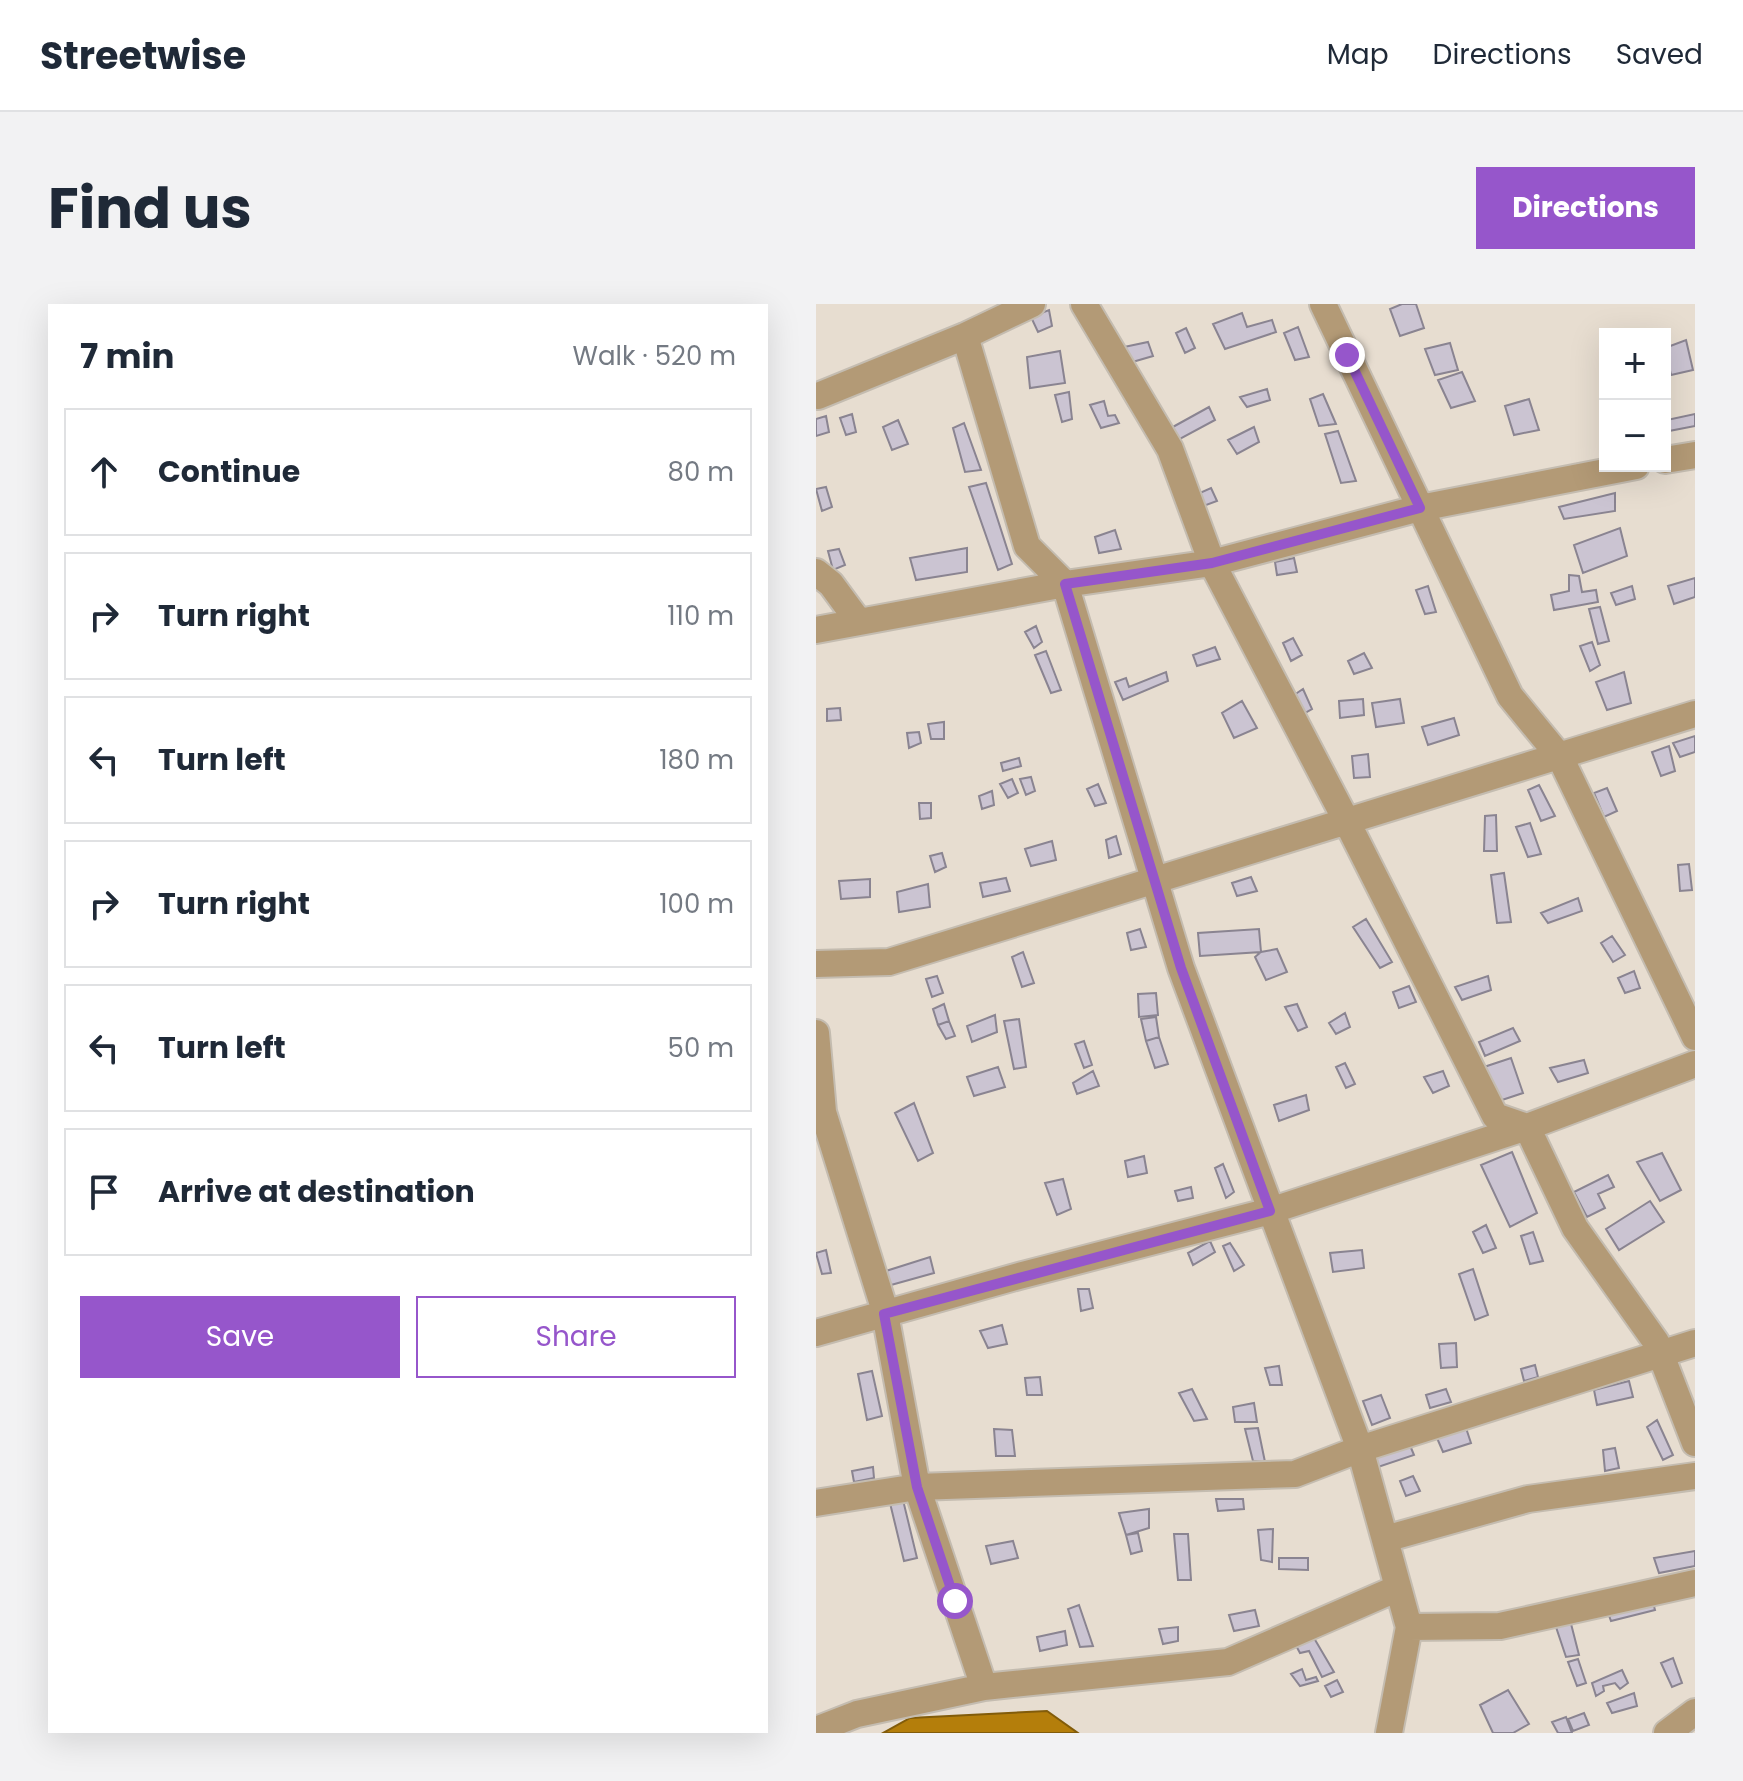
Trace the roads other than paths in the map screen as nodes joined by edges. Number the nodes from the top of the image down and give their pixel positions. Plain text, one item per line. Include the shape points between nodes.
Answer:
1 (1032, 304) edge
2 (1084, 304) edge
3 (1323, 304) edge
4 (965, 336) junction
5 (818, 396) edge
6 (1695, 455) edge
7 (1671, 459) edge
8 (1605, 472) edge
9 (1420, 508) junction
10 (1212, 563) junction
11 (816, 572) edge
12 (1065, 584) junction
13 (859, 622) junction
14 (816, 630) edge
15 (1695, 714) edge
16 (1560, 757) junction
17 (1347, 822) junction
18 (1155, 881) junction
19 (816, 964) edge
20 (816, 1033) edge
21 (1695, 1037) edge
22 (1695, 1064) edge
23 (1527, 1127) junction
24 (1270, 1211) junction
25 (884, 1314) junction
26 (816, 1333) edge
27 (1695, 1343) edge
28 (1660, 1354) junction
29 (1695, 1443) edge
30 (1360, 1449) junction
31 (1695, 1476) edge
32 (917, 1487) junction
33 (816, 1503) edge
34 (1385, 1539) junction
35 (1695, 1583) edge
36 (1398, 1588) junction
37 (1409, 1627) junction
38 (984, 1687) junction
39 (1695, 1712) edge
40 (816, 1730) edge
41 (1389, 1733) edge
42 (1667, 1733) edge

1 - 4 street
2 - 10 street via 1170,449
3 - 9 street
4 - 5 street
4 - 12 street via 1027,546
6 - 7 street
8 - 9 street
9 - 10 street
9 - 16 street via 1510,696
10 - 12 street
10 - 17 street
11 - 13 street
12 - 13 street
12 - 18 street
13 - 14 street
15 - 16 street
16 - 17 street
16 - 21 street
17 - 18 street
17 - 23 street via 1495,1116
18 - 19 street via 889,962
18 - 24 street via 1181,968
20 - 25 street via 823,1112
22 - 23 street
23 - 24 street
23 - 28 street via 1575,1228
24 - 25 street
24 - 30 street
25 - 26 street
25 - 32 street
27 - 28 street
28 - 29 street
28 - 30 street
30 - 32 street via 1295,1474
30 - 34 street
31 - 34 street via 1528,1499
32 - 33 street
32 - 38 street
34 - 36 street
35 - 37 street via 1500,1626
36 - 37 street
36 - 38 street via 1228,1662
37 - 41 street
38 - 40 street via 857,1714
39 - 42 street

